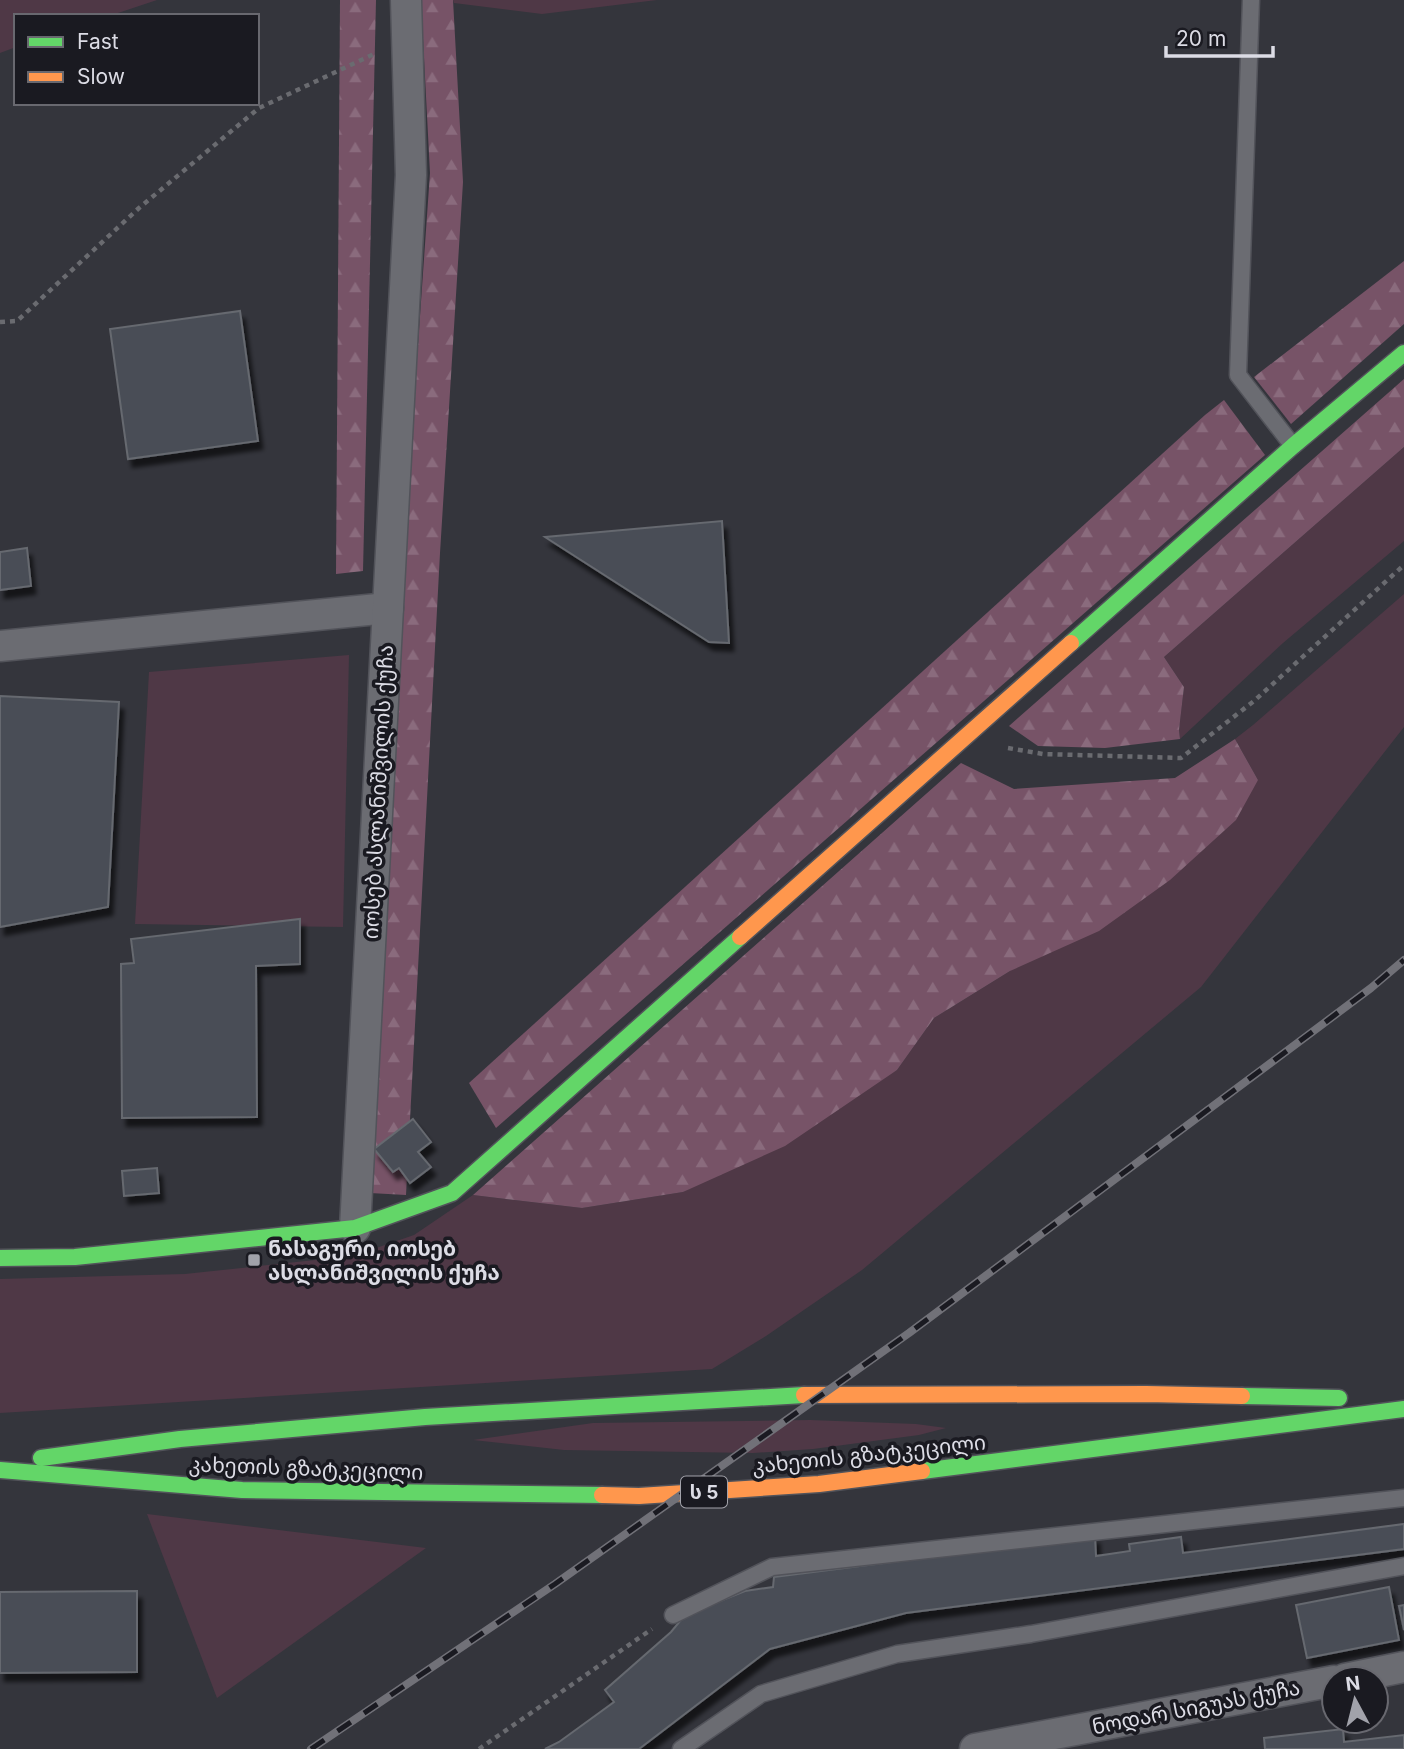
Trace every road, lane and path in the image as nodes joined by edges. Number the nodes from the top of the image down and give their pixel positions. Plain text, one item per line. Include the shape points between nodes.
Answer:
1 (406, 0) edge
2 (1251, 0) edge
3 (407, 39) junction
4 (0, 322) edge
5 (1404, 353) edge
6 (1293, 446) junction
7 (1404, 565) edge
8 (388, 608) junction
9 (0, 646) edge
10 (962, 739) junction
11 (355, 1228) junction
12 (0, 1258) edge
13 (1404, 1400) edge
14 (1404, 1409) edge
15 (0, 1463) edge
16 (0, 1470) edge
17 (1404, 1498) edge
18 (1404, 1566) edge
19 (673, 1615) joint
20 (1320, 1684) edge
21 (986, 1748) edge
22 (479, 1749) edge
23 (681, 1749) edge

1 - 3 street, იოსებ ასლანიშვილის ქუჩა
2 - 6 lane via 1238,375
3 - 4 path via 260,108 139,208 17,321
3 - 8 street, იოსებ ასლანიშვილის ქუჩა via 411,175
5 - 6 main road
6 - 10 main road
7 - 10 path via 1254,701 1181,758 1043,754
8 - 9 street
8 - 11 street, იოსებ ასლანიშვილის ქუჩა
10 - 11 main road via 452,1193
11 - 12 main road via 75,1257
13 - 15 main road, კახეთის გზატკეცილი via 1146,1394 789,1395 425,1417
14 - 16 main road, კახეთის გზატკეცილი / ს 5 via 820,1484 639,1496 242,1490
17 - 19 lane via 772,1567
18 - 23 lane via 897,1654 761,1694
19 - 22 path
20 - 21 street, ნოდარ სიგუას ქუჩა

